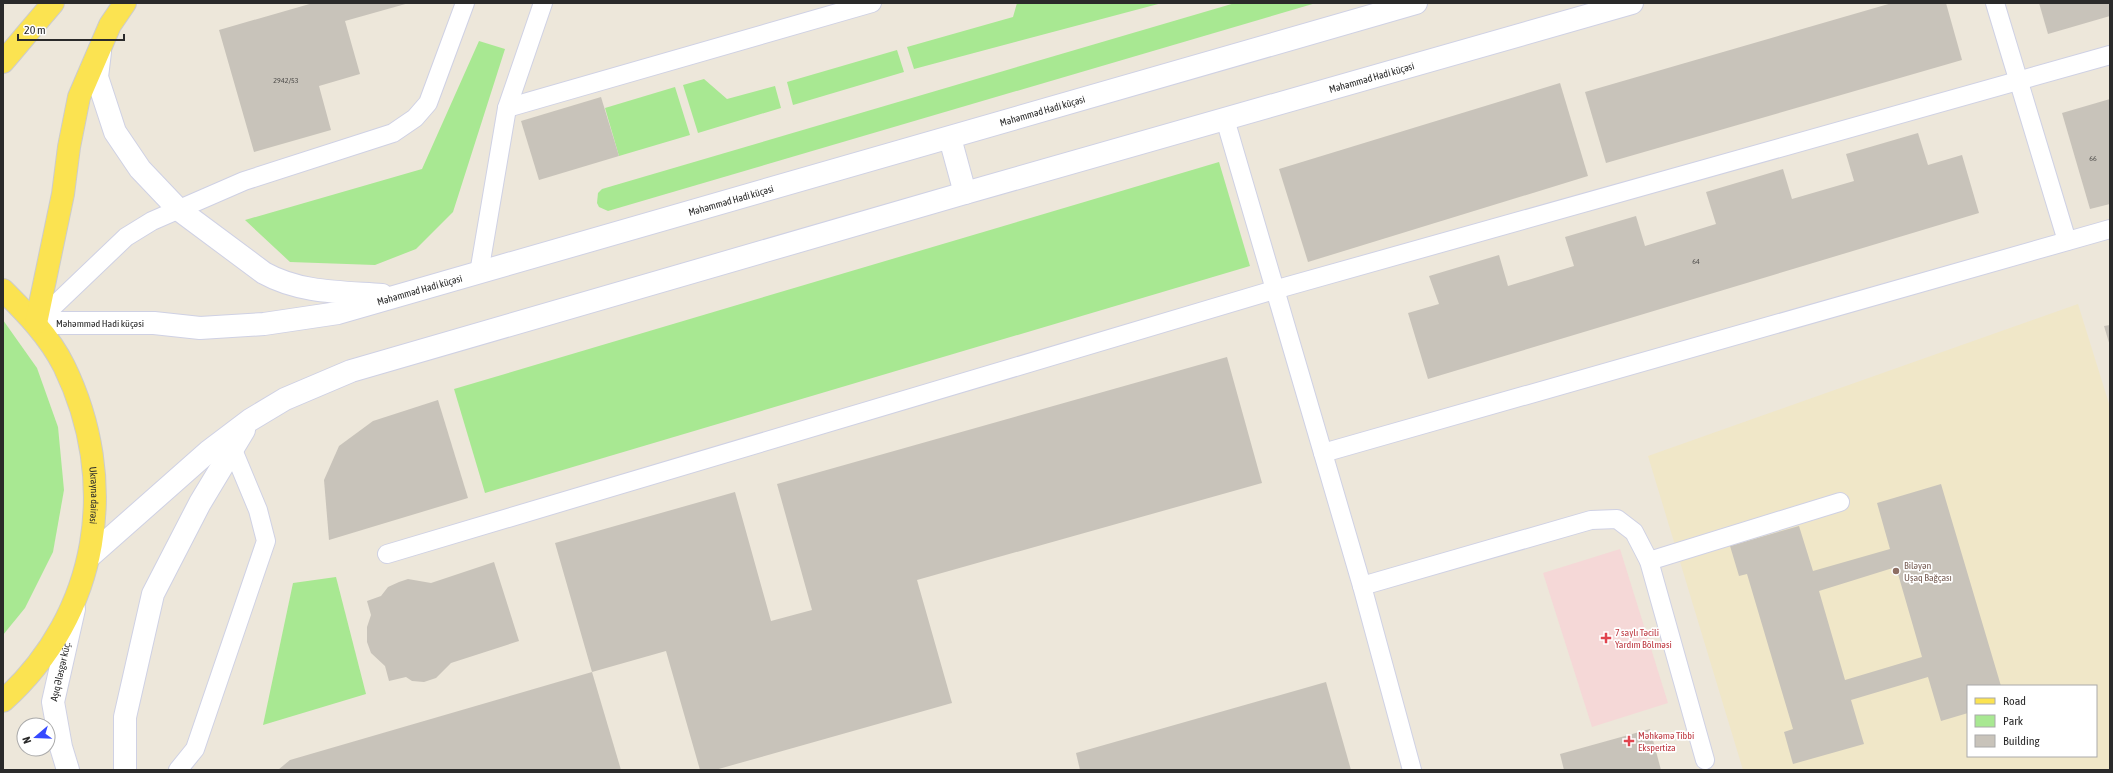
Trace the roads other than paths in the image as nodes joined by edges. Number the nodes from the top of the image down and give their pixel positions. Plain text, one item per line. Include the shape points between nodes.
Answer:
1 (53, 3) edge
2 (125, 3) edge
3 (465, 3) edge
4 (543, 3) edge
5 (872, 3) edge
6 (1416, 3) edge
7 (1632, 3) edge
8 (1995, 3) edge
9 (101, 48) junction
10 (2110, 56) edge
11 (3, 62) edge
12 (2020, 81) junction
13 (507, 108) junction
14 (1225, 119) junction
15 (950, 138) junction
16 (965, 193) junction
17 (178, 209) junction
18 (2110, 229) edge
19 (2067, 241) junction
20 (479, 273) junction
21 (3, 290) edge
22 (1274, 290) junction
23 (397, 296) junction
24 (36, 323) junction
25 (250, 420) junction
26 (233, 450) junction
27 (1323, 453) junction
28 (1840, 502) dead end
29 (387, 554) dead end
30 (89, 557) junction
31 (1649, 561) junction
32 (1362, 586) junction
33 (77, 596) junction
34 (3, 701) edge
35 (1705, 760) dead end
36 (68, 770) edge
37 (125, 770) edge
38 (178, 770) edge
39 (1412, 770) edge

1 - 11 main road
2 - 9 main road via 110,25
3 - 17 lane via 428,103 415,118 393,133 244,181
4 - 13 lane
5 - 13 lane
6 - 15 street, Məhəmməd Hadi küçəsi
7 - 14 street, Məhəmməd Hadi küçəsi
8 - 12 lane
9 - 17 street via 97,77 114,132 140,169
9 - 24 main road via 79,97 68,147 64,194
10 - 12 lane
12 - 19 lane
12 - 22 lane
13 - 20 lane
14 - 16 street, Məhəmməd Hadi küçəsi
14 - 22 lane
15 - 16 street
15 - 20 street, Məhəmməd Hadi küçəsi
16 - 25 street, Məhəmməd Hadi küçəsi via 351,371 285,399
17 - 23 street via 278,281 309,290
17 - 24 lane via 126,237
18 - 19 lane
19 - 27 lane
20 - 23 street, Məhəmməd Hadi küçəsi
21 - 24 main road, Ukrayna dairəsi
22 - 27 lane
22 - 29 lane
23 - 24 street, Məhəmməd Hadi küçəsi via 338,313 264,324 200,328 154,323
24 - 30 main road, Ukrayna dairəsi via 63,365 83,410 94,458 96,508
25 - 26 street
25 - 30 street, Məhəmməd Hadi küçəsi via 210,451
26 - 37 street via 200,503 153,594 125,717
26 - 38 lane via 258,510 266,541 195,749
27 - 32 lane
28 - 31 lane
30 - 33 main road, Ukrayna dairəsi
31 - 32 lane via 1634,532 1617,519 1591,520
31 - 35 lane
32 - 39 lane
33 - 34 main road, Ukrayna dairəsi via 47,653
33 - 36 street, Aşıq Ələsgər küç. via 53,702

